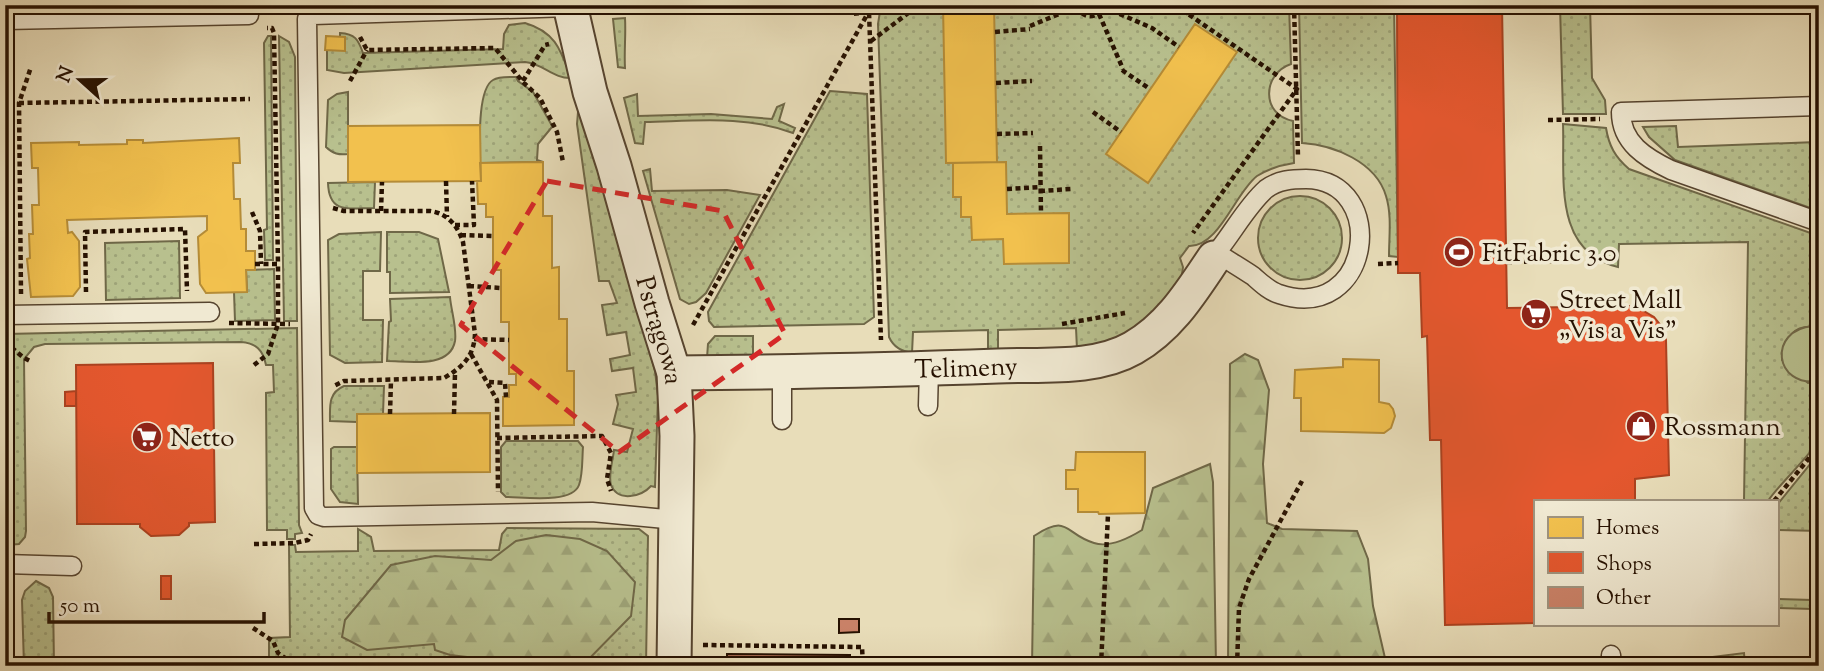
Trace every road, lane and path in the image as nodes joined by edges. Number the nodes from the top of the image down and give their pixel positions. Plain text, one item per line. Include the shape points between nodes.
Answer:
1 (830, 5) edge
2 (871, 5) edge
3 (919, 5) edge
4 (1175, 5) edge
5 (1268, 5) edge
6 (1294, 5) edge
7 (570, 6) edge
8 (1076, 6) edge
9 (1105, 6) edge
10 (869, 12) junction
11 (1186, 13) junction
12 (1099, 14) junction
13 (5, 20) edge
14 (255, 21) joint
15 (354, 31) dead end
16 (995, 32) dead end
17 (871, 41) junction
18 (1179, 47) dead end
19 (367, 50) junction
20 (31, 67) dead end
21 (531, 68) dead end
22 (350, 81) dead end
23 (1032, 81) dead end
24 (523, 82) junction
25 (996, 83) dead end
26 (1150, 89) dead end
27 (1297, 89) junction
28 (250, 99) dead end
29 (19, 103) junction
30 (1819, 106) edge
31 (1093, 112) dead end
32 (1621, 113) junction
33 (1548, 120) dead end
34 (1121, 132) dead end
35 (1033, 133) dead end
36 (997, 134) dead end
37 (1040, 146) dead end
38 (563, 162) dead end
39 (1298, 179) junction
40 (446, 181) dead end
41 (472, 181) dead end
42 (382, 182) dead end
43 (1007, 189) dead end
44 (1040, 189) junction
45 (1071, 189) dead end
46 (329, 204) dead end
47 (381, 211) junction
48 (252, 212) dead end
49 (1041, 213) dead end
50 (447, 217) junction
51 (1819, 222) edge
52 (455, 225) junction
53 (461, 236) junction
54 (493, 236) dead end
55 (1206, 250) junction
56 (1554, 261) dead end
57 (1507, 262) dead end
58 (278, 264) junction
59 (469, 286) junction
60 (501, 288) dead end
61 (21, 298) dead end
62 (1130, 311) dead end
63 (187, 312) junction
64 (210, 312) joint
65 (86, 314) junction
66 (5, 315) edge
67 (278, 324) junction
68 (289, 324) dead end
69 (1062, 324) dead end
70 (692, 327) dead end
71 (474, 339) junction
72 (509, 340) dead end
73 (5, 342) edge
74 (471, 353) junction
75 (33, 362) dead end
76 (254, 365) dead end
77 (882, 369) junction
78 (929, 369) junction
79 (455, 372) junction
80 (782, 372) junction
81 (674, 373) junction
82 (391, 380) junction
83 (489, 382) junction
84 (328, 393) dead end
85 (506, 397) dead end
86 (928, 406) dead end
87 (390, 414) dead end
88 (453, 414) dead end
89 (782, 420) dead end
90 (497, 438) junction
91 (1819, 446) edge
92 (1302, 481) dead end
93 (615, 495) dead end
94 (1775, 500) edge
95 (499, 514) junction
96 (1108, 514) dead end
97 (676, 520) junction
98 (295, 543) dead end
99 (254, 544) dead end
100 (5, 564) edge
101 (72, 566) dead end
102 (253, 628) dead end
103 (701, 645) dead end
104 (338, 666) edge
105 (674, 666) edge
106 (863, 666) edge
107 (1101, 666) edge
108 (1237, 666) edge

1 - 10 path via 853,14
2 - 10 path
3 - 17 path
4 - 11 path
5 - 11 path
6 - 27 path
7 - 81 street, Pstrągowa via 590,92
7 - 95 lane via 313,15 307,19 314,508 324,517
8 - 12 path via 1086,16
8 - 16 path via 1030,28
9 - 12 path
9 - 18 path via 1152,28
10 - 17 path
10 - 70 path
11 - 27 path
12 - 26 path via 1123,70
13 - 14 lane
14 - 58 path via 274,33
15 - 19 path
17 - 77 path
19 - 22 path
19 - 24 path via 495,48
20 - 29 path
21 - 24 path
23 - 25 path
24 - 38 path via 540,98 552,119
27 - 39 path
27 - 55 path
28 - 29 path
29 - 61 path
30 - 32 lane
31 - 34 path
32 - 33 path via 1605,119
32 - 51 lane via 1621,127 1648,159
35 - 36 path
37 - 44 path
39 - 55 lane via 1268,188
39 - 55 lane via 1331,184 1355,210 1360,248 1344,282 1313,297 1278,294
40 - 50 path
41 - 52 path via 474,225
42 - 47 path
43 - 44 path
44 - 45 path
44 - 49 path
46 - 47 path via 341,211
47 - 50 path via 430,211
48 - 58 path via 260,231 258,264
50 - 52 path
52 - 53 path
53 - 54 path
53 - 59 path
55 - 78 street, Telimeny via 1177,310 1156,334 1131,349 1074,362
56 - 57 path
58 - 67 path
59 - 60 path
59 - 71 path
62 - 69 path
63 - 64 lane
63 - 65 lane
63 - 65 path via 185,229 85,232
64 - 67 path via 231,325
65 - 66 lane
67 - 68 path
67 - 76 path via 268,354
71 - 72 path
71 - 74 path
73 - 75 path
74 - 79 path
74 - 83 path
77 - 78 street, Telimeny
77 - 80 street, Telimeny
78 - 86 lane
79 - 82 path via 439,379
79 - 88 path
80 - 81 street, Telimeny
80 - 89 lane
81 - 97 street, Pstrągowa
82 - 84 path via 344,381
82 - 87 path
83 - 85 path via 505,383
83 - 90 path via 497,400
90 - 93 path via 601,436 611,453 607,479
90 - 95 path
91 - 94 path
92 - 108 path via 1242,598
95 - 97 lane via 592,512
96 - 107 path
97 - 105 street, Pstrągowa
98 - 99 path
100 - 101 lane
102 - 104 path via 273,641 278,653 288,660
103 - 106 path via 862,648

